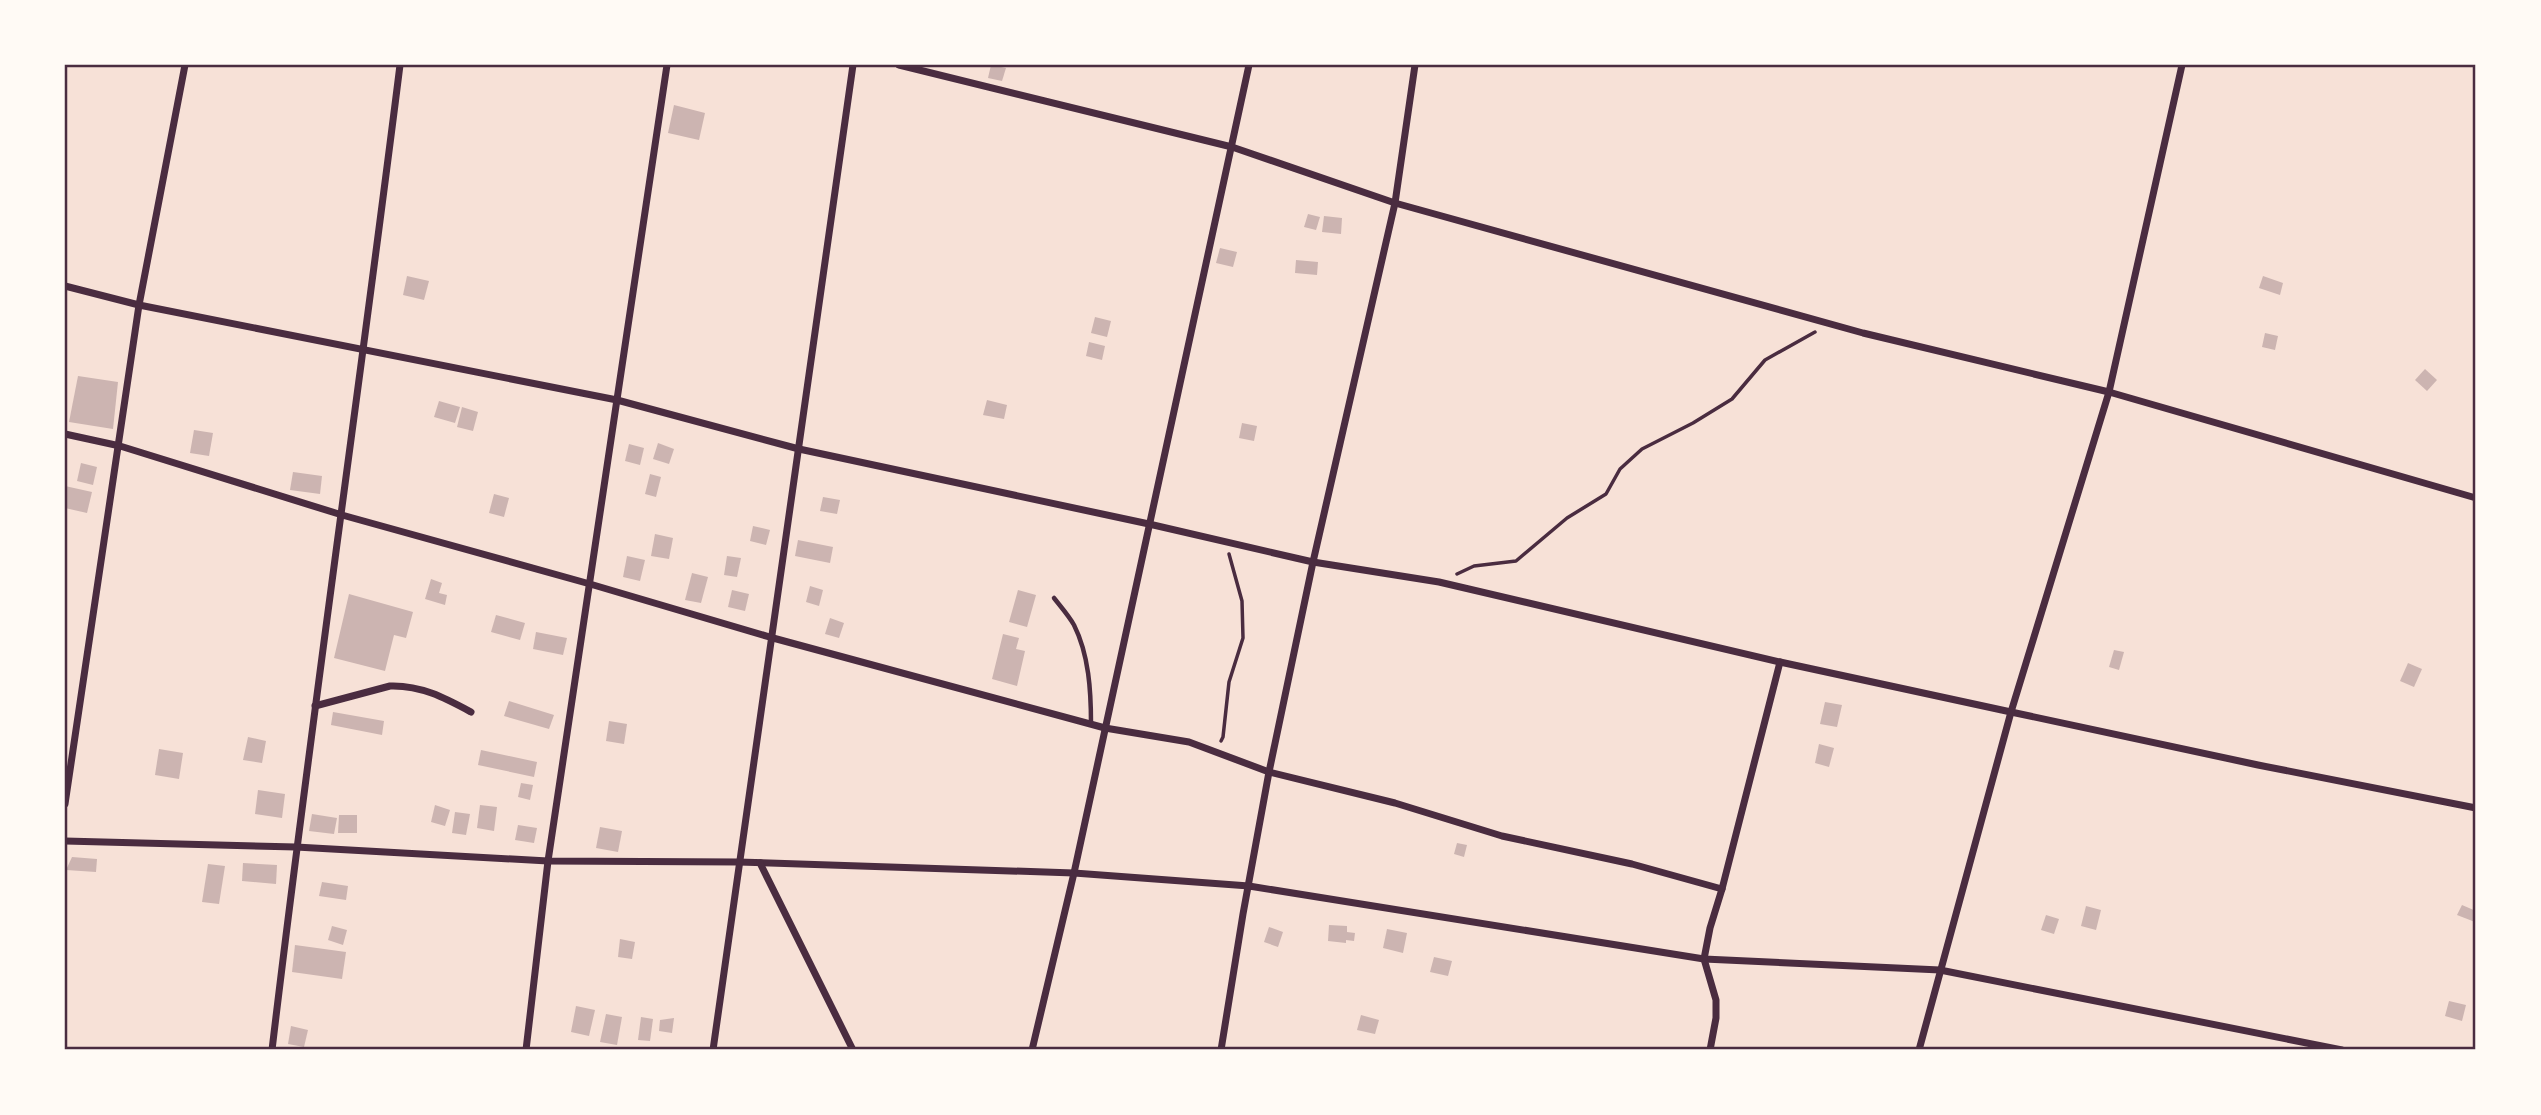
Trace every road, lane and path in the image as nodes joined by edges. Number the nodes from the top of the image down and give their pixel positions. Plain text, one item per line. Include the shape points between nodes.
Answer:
1 (185, 65) edge
2 (400, 65) edge
3 (667, 65) edge
4 (853, 65) edge
5 (898, 65) edge
6 (1249, 65) edge
7 (1415, 65) edge
8 (2182, 65) edge
9 (1231, 147) junction
10 (1395, 203) junction
11 (65, 286) edge
12 (139, 305) junction
13 (1822, 320) junction
14 (364, 350) junction
15 (2109, 393) junction
16 (617, 400) junction
17 (65, 434) edge
18 (120, 446) junction
19 (799, 449) junction
20 (2476, 498) edge
21 (342, 515) junction
22 (1149, 524) junction
23 (1224, 541) junction
24 (1313, 562) junction
25 (1439, 582) junction
26 (590, 584) junction
27 (1054, 598) dead end
28 (772, 638) junction
29 (1780, 662) junction
30 (315, 706) junction
31 (471, 712) dead end
32 (2011, 712) junction
33 (1091, 724) junction
34 (1105, 728) junction
35 (1214, 751) junction
36 (1269, 772) junction
37 (65, 804) edge
38 (2476, 808) edge
39 (65, 841) edge
40 (296, 847) junction
41 (548, 861) junction
42 (738, 862) junction
43 (760, 863) junction
44 (1074, 873) junction
45 (1249, 887) junction
46 (1722, 889) junction
47 (1704, 958) junction
48 (1940, 970) junction
49 (272, 1050) edge
50 (526, 1050) edge
51 (713, 1050) edge
52 (853, 1050) edge
53 (1032, 1050) edge
54 (1222, 1050) edge
55 (1710, 1050) edge
56 (1919, 1050) edge
57 (2342, 1050) edge

1 - 12 street
2 - 14 street
3 - 16 street
4 - 19 street
5 - 9 street
6 - 9 street
7 - 10 street
8 - 15 street
9 - 10 street
9 - 22 street
10 - 13 street
10 - 24 street
11 - 12 street
12 - 14 street
12 - 18 street
13 - 15 street
13 - 25 path via 1815,332 1765,360 1732,399 1642,449 1620,469 1606,495 1567,518 1516,561 1474,566
14 - 16 street
14 - 21 street
15 - 20 street
15 - 32 street
16 - 19 street
16 - 26 street
17 - 18 street
18 - 21 street
18 - 37 street
19 - 22 street
19 - 28 street
21 - 26 street
21 - 30 street
22 - 23 street
22 - 34 street
23 - 24 street
23 - 35 path via 1242,601 1243,638 1229,682 1223,737
24 - 25 street
24 - 36 street
25 - 29 street
26 - 28 street
26 - 41 street
27 - 33 lane via 1081,642
28 - 33 street
28 - 42 street
29 - 32 street
29 - 46 street
30 - 31 street via 402,686 420,688
30 - 40 street
32 - 38 street
32 - 48 street
33 - 34 street
34 - 35 street via 1189,742
34 - 44 street
35 - 36 street
36 - 45 street
36 - 46 street via 1502,836
39 - 40 street
40 - 41 street
40 - 49 street
41 - 42 street
41 - 50 street
42 - 43 street
42 - 51 street
43 - 44 street
43 - 52 street
44 - 45 street
44 - 53 street
45 - 47 street
45 - 54 street
46 - 47 street
47 - 48 street
47 - 55 street via 1716,1000
48 - 56 street
48 - 57 street

